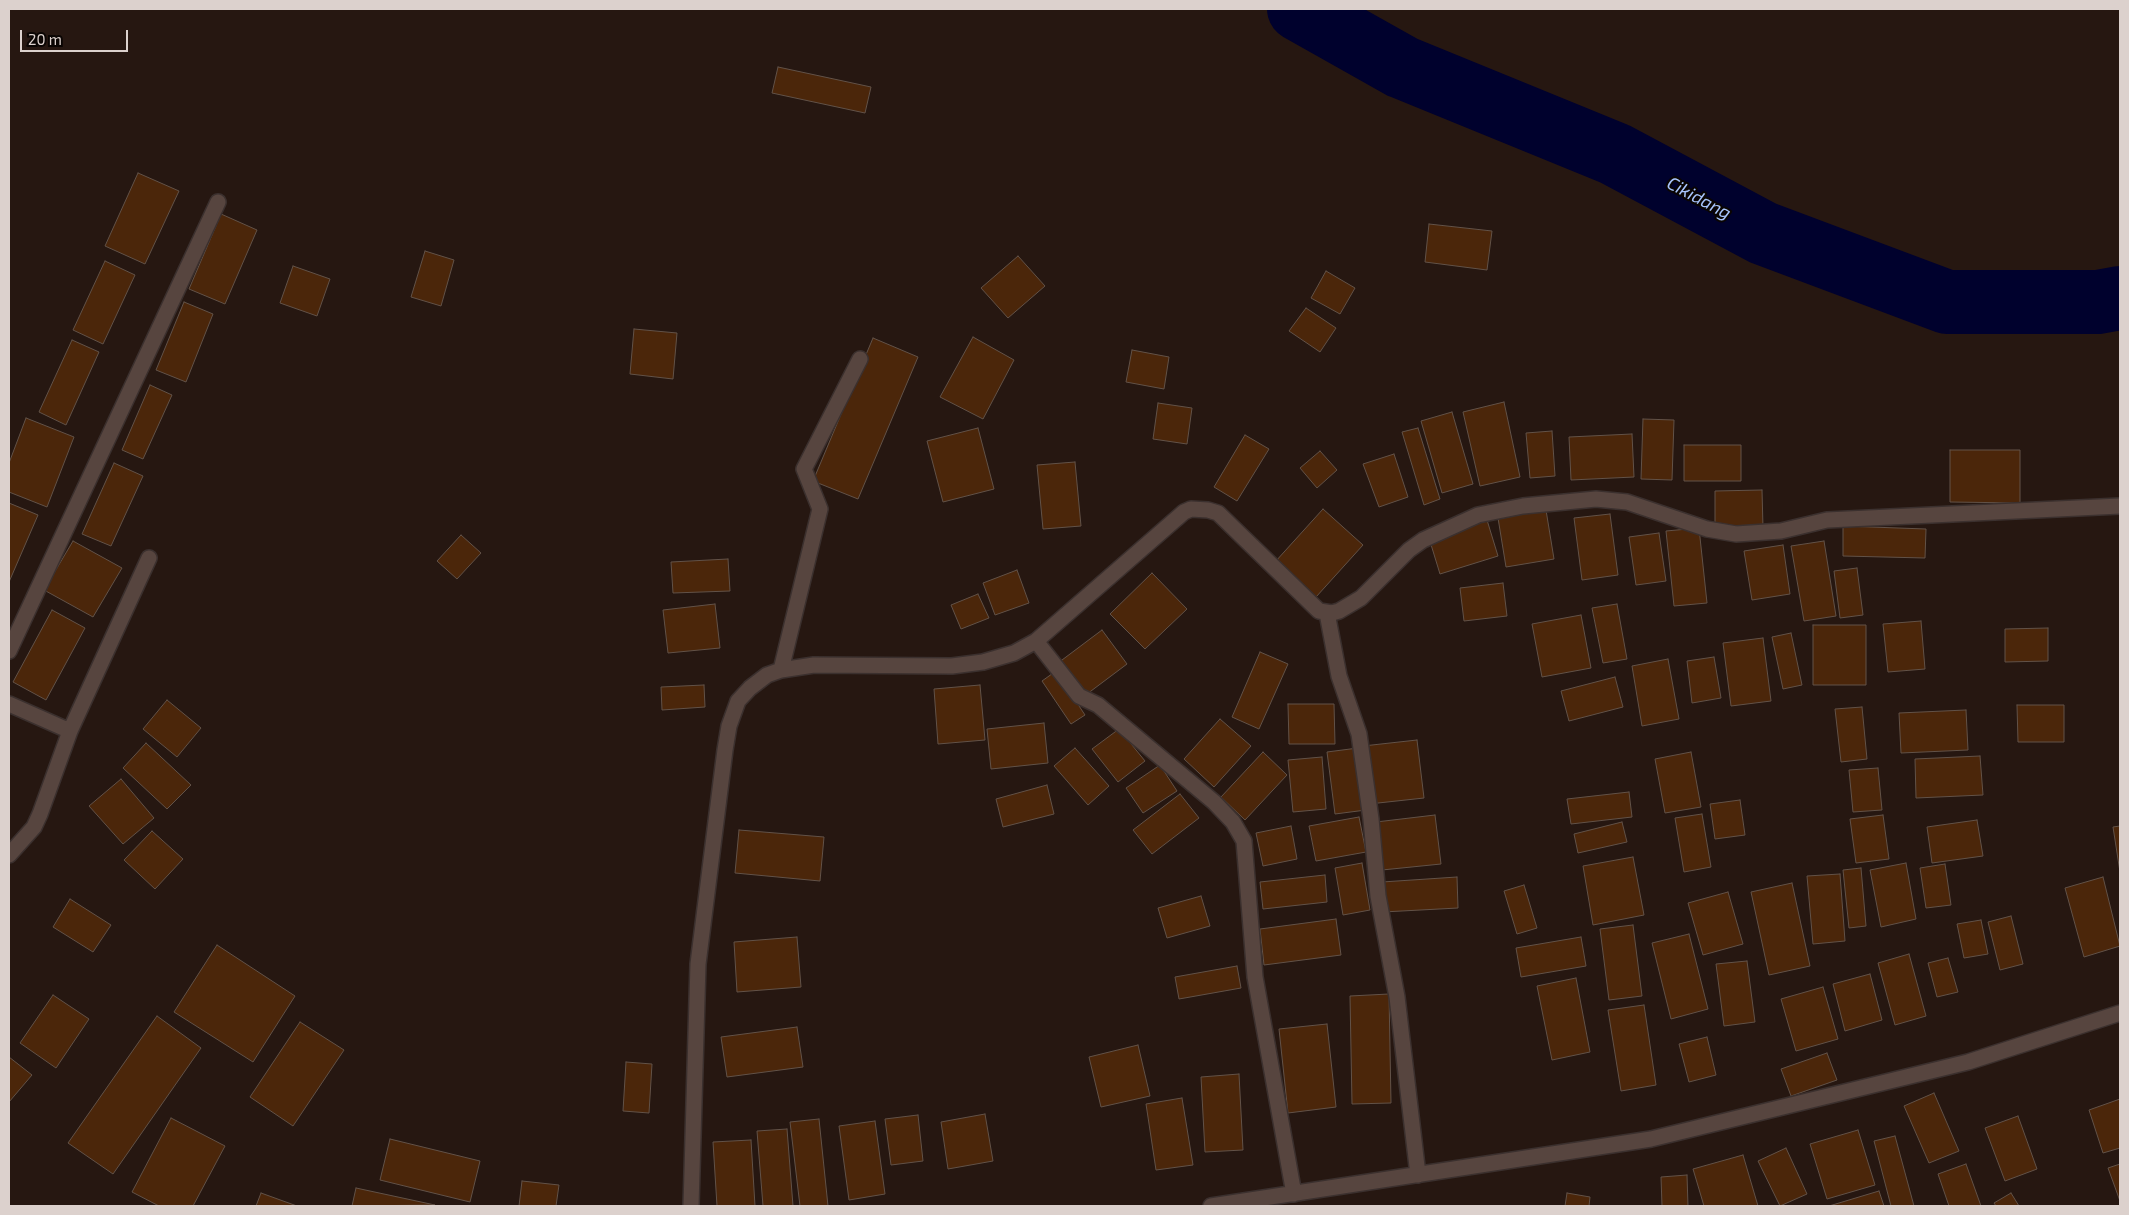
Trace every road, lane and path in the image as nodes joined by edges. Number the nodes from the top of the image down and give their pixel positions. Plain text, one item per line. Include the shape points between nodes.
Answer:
1 (218, 202) dead end
2 (860, 359) dead end
3 (2120, 506) edge
4 (149, 558) dead end
5 (1327, 613) junction
6 (1036, 641) junction
7 (9, 651) edge
8 (781, 670) junction
9 (9, 704) edge
10 (70, 731) junction
11 (9, 855) edge
12 (2120, 1013) edge
13 (1418, 1175) junction
14 (1294, 1194) junction
15 (690, 1206) edge
16 (1211, 1206) edge

1 - 7 street
2 - 8 street via 804,469 820,509
3 - 5 street via 1827,520 1781,531 1736,534 1707,529 1627,502 1596,499 1523,506 1478,515 1423,540 1361,598 1339,612
4 - 10 street
5 - 6 street via 1319,611 1218,513 1191,509
5 - 13 street via 1339,676 1359,734 1378,896 1397,997
6 - 8 street via 1014,654 952,666 814,665
6 - 14 street via 1079,696 1098,706 1214,802 1244,841 1255,977
8 - 15 street via 767,675 750,688 738,701 729,726 698,964
9 - 10 street
10 - 11 street via 34,827
12 - 13 street via 1968,1062 1651,1139
13 - 14 street
14 - 16 street

